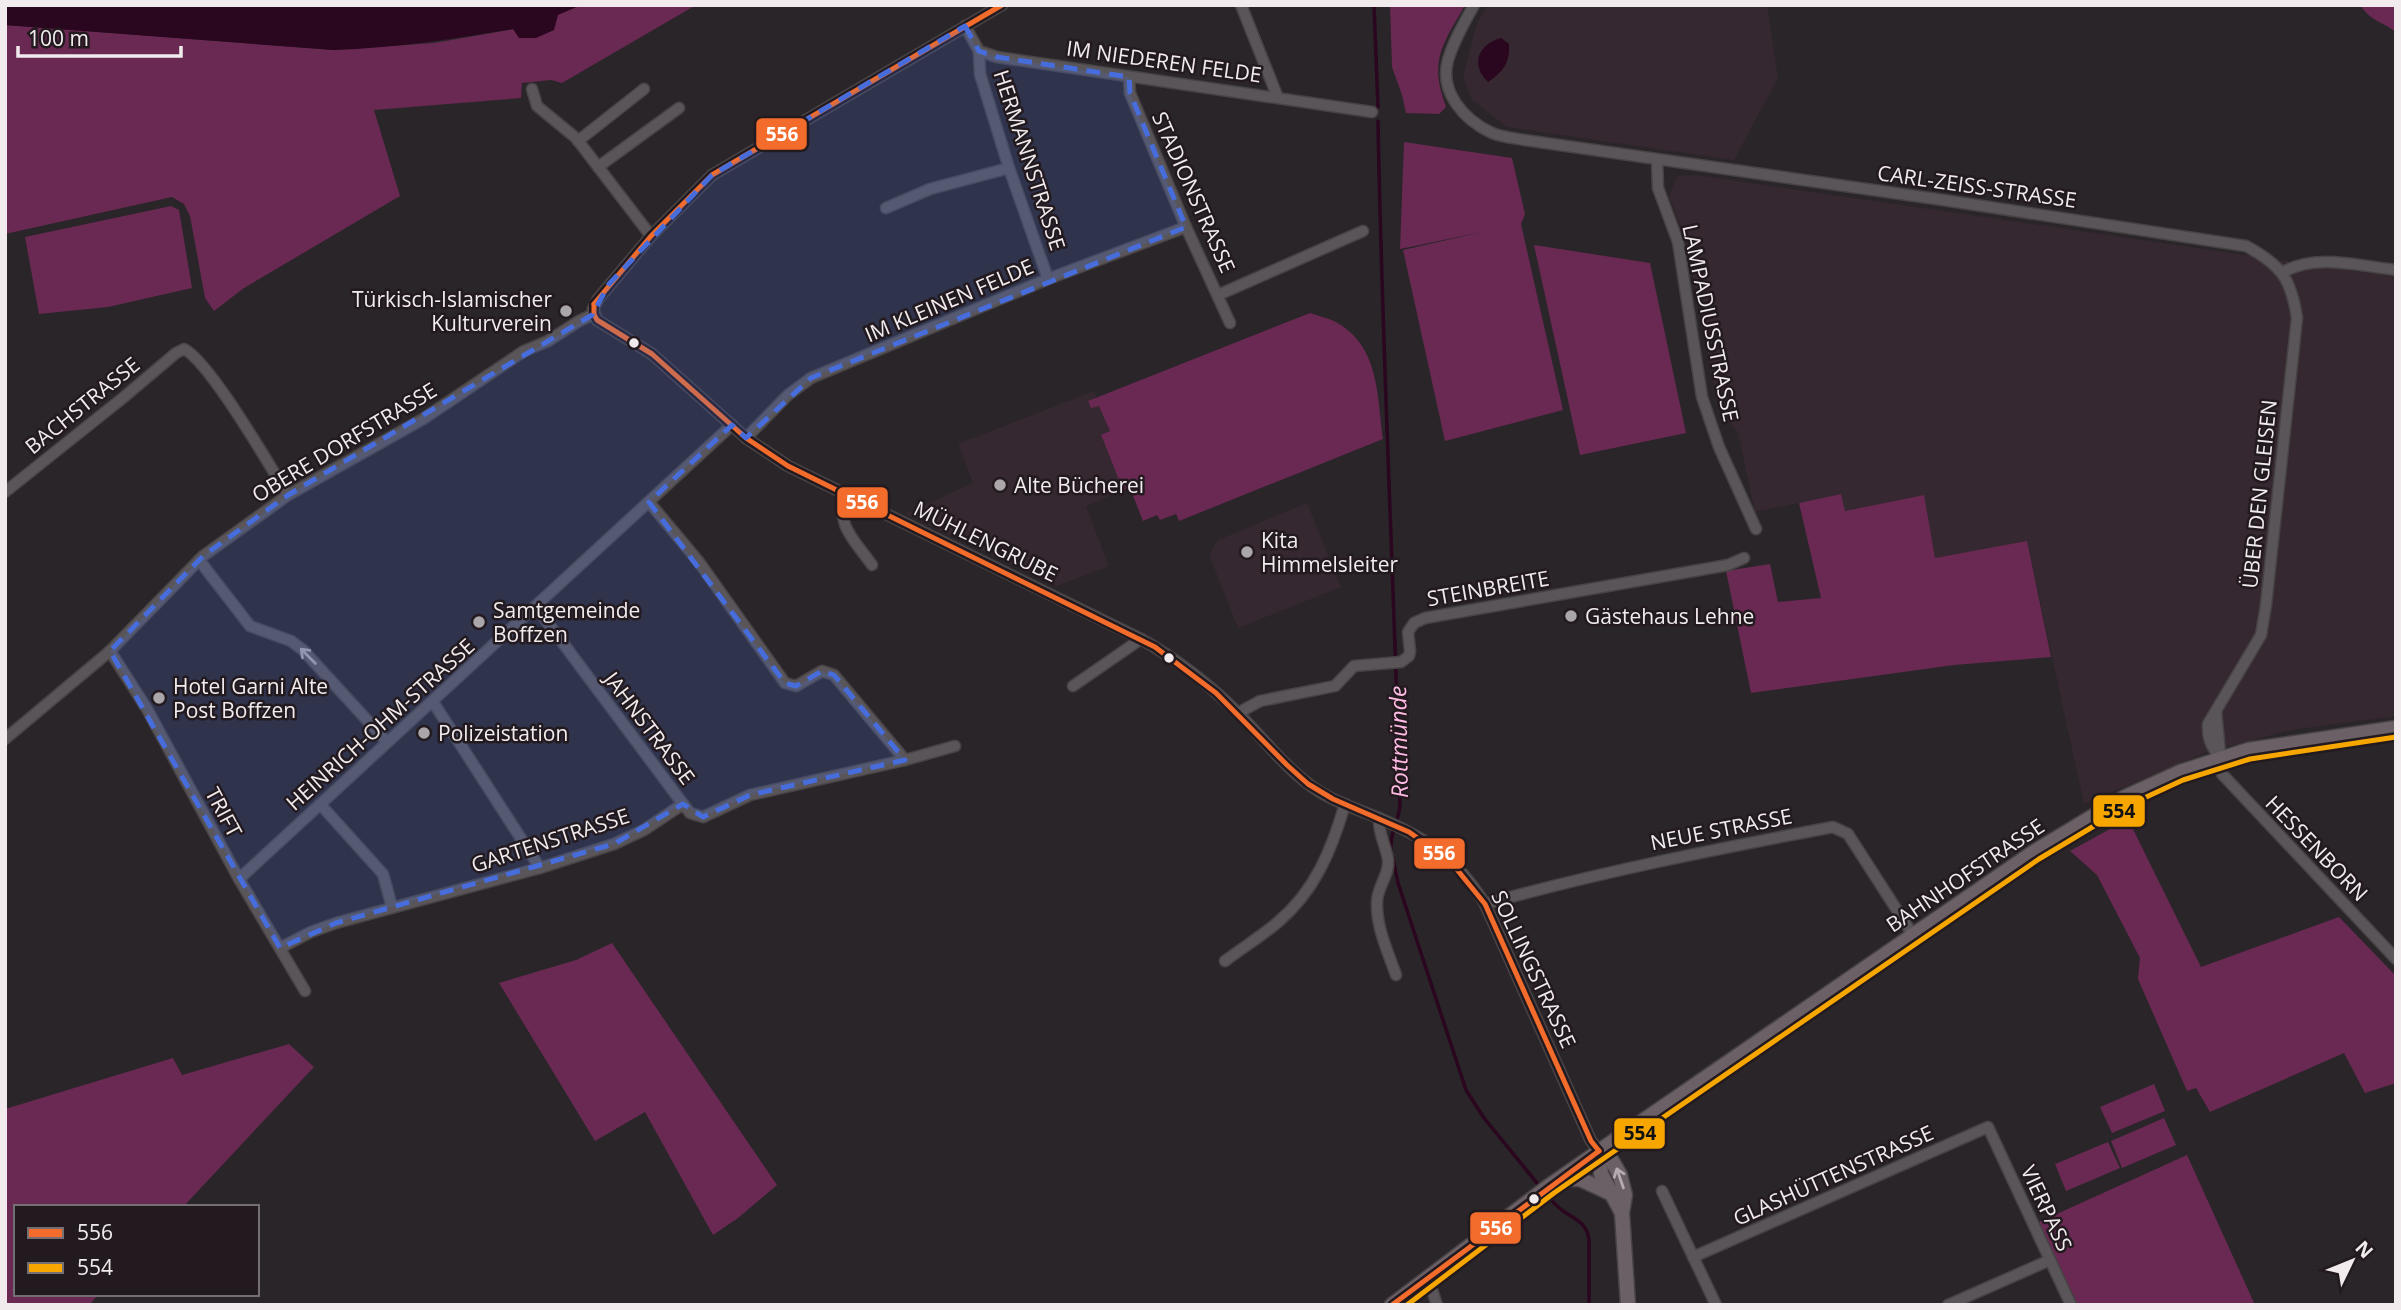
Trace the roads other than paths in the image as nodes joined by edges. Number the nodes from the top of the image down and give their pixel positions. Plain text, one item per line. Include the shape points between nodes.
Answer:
1 (1002, 5) edge
2 (1241, 5) edge
3 (1474, 5) edge
4 (965, 26) junction
5 (979, 51) junction
6 (1129, 76) junction
7 (533, 89) dead end
8 (644, 89) dead end
9 (1278, 98) junction
10 (679, 108) dead end
11 (1372, 112) dead end
12 (578, 141) junction
13 (1657, 160) junction
14 (598, 167) junction
15 (1009, 168) junction
16 (886, 208) dead end
17 (1186, 227) junction
18 (1363, 231) dead end
19 (651, 236) junction
20 (2396, 270) edge
21 (2283, 272) junction
22 (1048, 279) junction
23 (1218, 295) junction
24 (594, 309) junction
25 (1230, 323) dead end
26 (732, 425) junction
27 (746, 438) junction
28 (5, 492) edge
29 (845, 494) junction
30 (288, 495) junction
31 (649, 502) junction
32 (1756, 529) dead end
33 (1744, 558) dead end
34 (199, 560) junction
35 (872, 565) dead end
36 (536, 607) junction
37 (1141, 639) junction
38 (110, 651) junction
39 (1073, 687) dead end
40 (433, 702) junction
41 (1238, 713) junction
42 (2396, 728) edge
43 (5, 739) edge
44 (387, 742) junction
45 (955, 746) dead end
46 (2220, 758) junction
47 (905, 760) junction
48 (1293, 771) joint
49 (320, 804) junction
50 (683, 804) junction
51 (1345, 804) junction
52 (1384, 820) junction
53 (540, 868) junction
54 (239, 879) junction
55 (1485, 904) junction
56 (392, 908) junction
57 (1913, 935) junction
58 (280, 948) junction
59 (2396, 959) edge
60 (1224, 961) dead end
61 (1396, 975) dead end
62 (305, 991) dead end
63 (1988, 1127) joint
64 (1599, 1151) junction
65 (1548, 1187) junction
66 (1662, 1191) dead end
67 (1610, 1193) junction
68 (1622, 1213) junction
69 (1693, 1257) junction
70 (2050, 1260) junction
71 (1427, 1278) junction
72 (1392, 1305) edge
73 (1437, 1305) edge
74 (1628, 1305) edge
75 (1716, 1305) edge
76 (1948, 1305) edge
77 (2071, 1305) edge

1 - 4 street
2 - 9 street
3 - 13 street, CARL-ZEISS-STRASSE via 1446,68 1451,96 1471,119 1493,133 1524,140
4 - 5 street
4 - 19 street via 712,175
5 - 6 street, IM NIEDEREN FELDE
5 - 15 street, HERMANNSTRASSE via 980,74
6 - 9 street, IM NIEDEREN FELDE
6 - 17 street, STADIONSTRASSE via 1130,93
7 - 12 street via 537,106
8 - 12 street
9 - 11 street, IM NIEDEREN FELDE
10 - 14 street
12 - 14 street
13 - 21 street, CARL-ZEISS-STRASSE via 2246,246
13 - 32 street, LAMPADIUSSTRASSE via 1658,188 1678,242 1702,397
14 - 19 street
15 - 16 street via 930,189
15 - 22 street, HERMANNSTRASSE
17 - 22 street, IM KLEINEN FELDE
17 - 23 street, STADIONSTRASSE
18 - 23 street
19 - 24 street
20 - 21 street via 2315,260
21 - 46 street, ÜBER DEN GLEISEN via 2294,294 2297,318 2266,605 2261,635 2216,711
22 - 27 street, IM KLEINEN FELDE via 811,378
23 - 25 street, STADIONSTRASSE
24 - 26 street, MÜHLENGRUBE via 604,324 652,354
24 - 30 street, OBERE DORFSTRASSE via 423,419
26 - 27 street, MÜHLENGRUBE
26 - 31 street, HEINRICH-OHM-STRASSE
27 - 29 street, MÜHLENGRUBE via 788,467
28 - 30 street, BACHSTRASSE via 184,349 223,394
29 - 35 street via 842,522
29 - 37 street, MÜHLENGRUBE
30 - 34 street, OBERE DORFSTRASSE
31 - 36 street, HEINRICH-OHM-STRASSE
31 - 47 street via 699,562 785,683 796,686 822,671 834,675
33 - 41 street, STEINBREITE via 1728,565 1425,618 1408,632 1409,656 1396,662 1354,666 1335,686 1260,701
34 - 38 street, OBERE DORFSTRASSE
44 -> 34 street via 303,650 250,626
36 - 40 street, HEINRICH-OHM-STRASSE
36 - 50 street, JAHNSTRASSE
37 - 39 street
37 - 41 street, MÜHLENGRUBE via 1191,670
38 - 43 street, OBERE DORFSTRASSE
38 - 54 street, TRIFT via 147,709
40 - 44 street, HEINRICH-OHM-STRASSE
40 - 53 street
41 - 48 street, MÜHLENGRUBE
42 - 46 main road, BAHNHOFSTRASSE via 2296,741
44 - 49 street, HEINRICH-OHM-STRASSE
45 - 47 street
46 - 57 main road, BAHNHOFSTRASSE via 2125,797 2034,852
46 - 59 street, HESSENBORN via 2222,774 2233,788
47 - 50 street via 750,794 703,817 690,813
48 - 51 street, SOLLINGSTRASSE
49 - 54 street, HEINRICH-OHM-STRASSE
49 - 56 street via 383,874
50 - 53 street, GARTENSTRASSE via 614,844
51 - 52 street, SOLLINGSTRASSE
51 - 60 street via 1334,845 1297,903 1279,922
52 - 55 street, SOLLINGSTRASSE via 1420,837 1453,862
52 - 61 street via 1380,834 1389,861 1377,913
53 - 56 street, GARTENSTRASSE
54 - 58 street, TRIFT
55 - 57 street, NEUE STRASSE via 1658,860 1833,827 1847,834
55 - 64 street, SOLLINGSTRASSE
56 - 58 street, GARTENSTRASSE via 324,927
57 - 64 main road, BAHNHOFSTRASSE
58 - 62 street, TRIFT
63 - 69 street, GLASHÜTTENSTRASSE
63 - 70 street, VIERPASS
64 - 65 main road, BAHNHOFSTRASSE
64 - 67 main road via 1599,1168
68 -> 64 main road via 1625,1195 1620,1175
65 - 67 main road via 1580,1179
65 - 71 main road, BAHNHOFSTRASSE
66 - 69 street
67 - 68 main road
68 - 74 main road
69 - 75 street
70 - 76 street
70 - 77 street, VIERPASS
71 - 72 main road, BAHNHOFSTRASSE
71 - 73 street

